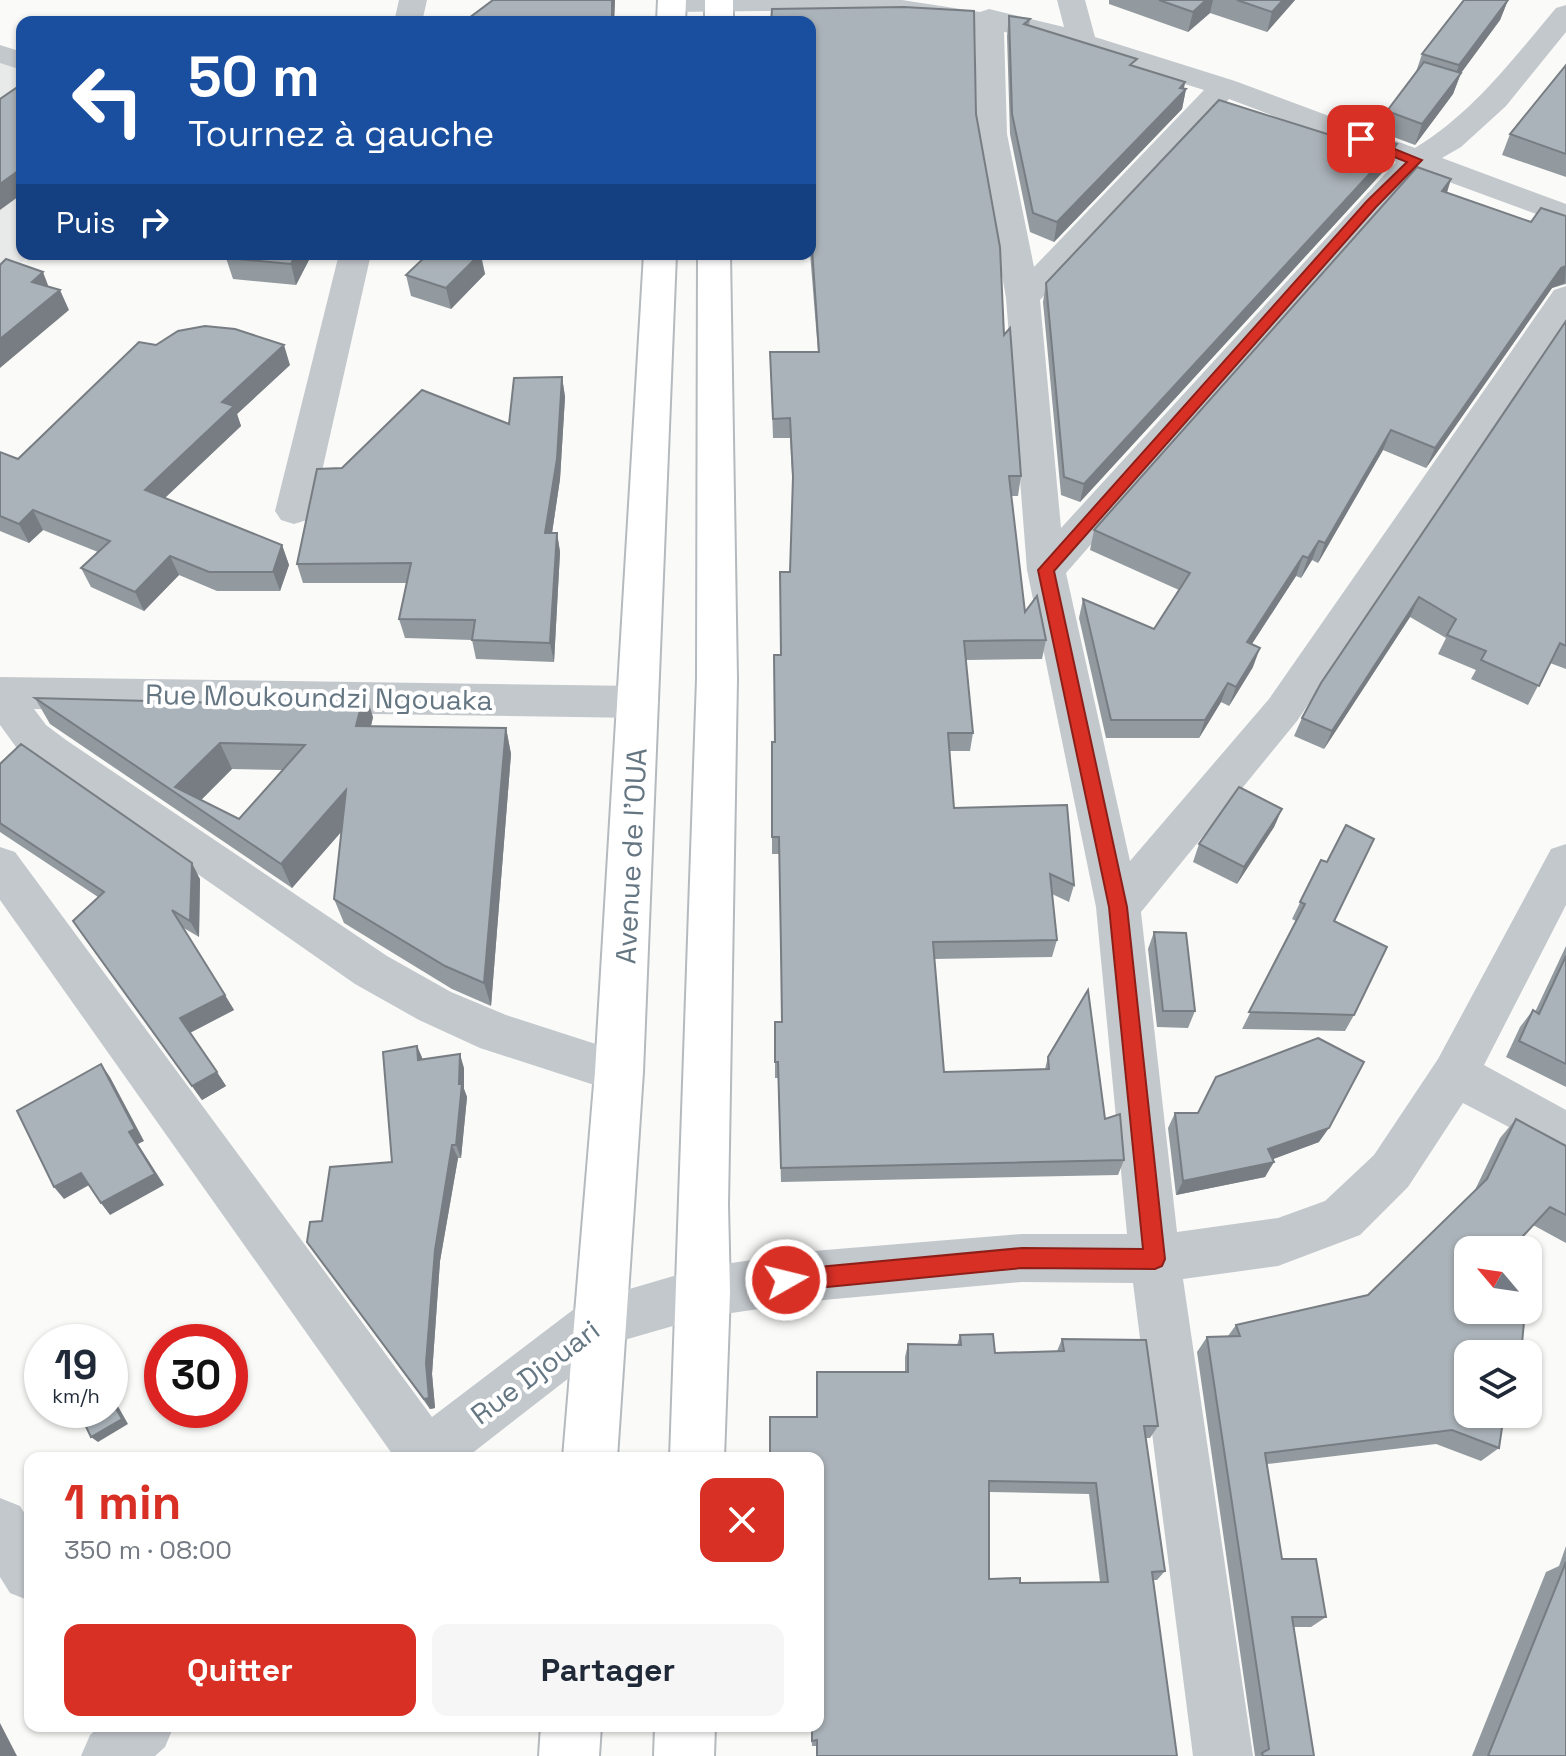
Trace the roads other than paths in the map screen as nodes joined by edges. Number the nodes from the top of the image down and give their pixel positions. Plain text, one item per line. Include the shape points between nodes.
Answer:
1 (1071, 0) edge
2 (719, 8) edge
3 (671, 9) edge
4 (1566, 14) edge
5 (989, 18) junction
6 (1081, 40) junction
7 (1224, 87) junction
8 (1416, 160) junction
9 (1566, 215) edge
10 (354, 260) edge
11 (660, 260) edge
12 (711, 260) edge
13 (1566, 297) edge
14 (1023, 298) junction
15 (294, 511) dead end
16 (1046, 570) junction
17 (0, 694) edge
18 (639, 702) junction
19 (1566, 862) edge
20 (0, 865) edge
21 (1118, 907) junction
22 (619, 1072) junction
23 (1455, 1074) junction
24 (1566, 1135) edge
25 (1155, 1259) junction
26 (704, 1292) junction
27 (600, 1321) junction
28 (421, 1452) edge
29 (429, 1452) edge
30 (590, 1452) edge
31 (697, 1452) edge
32 (0, 1526) edge
33 (24, 1564) edge
34 (571, 1732) edge
35 (685, 1732) edge
36 (569, 1756) edge
37 (684, 1756) edge
38 (1223, 1756) edge

1 - 6 street
2 - 3 street
2 - 5 street via 859,2
4 - 8 street via 1495,100 1450,140
5 - 6 street
5 - 14 street via 992,134
6 - 7 street
7 - 8 street
7 - 14 street
8 - 9 street
8 - 16 street
10 - 15 street
11 - 18 main road, Avenue de l'OUA
12 - 26 main road via 717,679
13 - 21 street via 1283,710
14 - 16 street
16 - 21 street
17 - 18 street, Rue Moukoundzi Ngouaka
17 - 22 street via 31,736 51,752 371,970 497,1033
18 - 22 main road, Avenue de l'OUA
19 - 23 street, Rue Djouari
20 - 28 street
21 - 25 street
22 - 27 main road, Avenue de l'OUA
23 - 24 street
23 - 25 street, Rue Djouari via 1391,1171 1342,1218 1278,1242
25 - 26 street, Rue Djouari via 1022,1258 813,1276
25 - 38 street
26 - 27 street, Rue Djouari
26 - 31 main road
27 - 29 street, Rue Djouari
27 - 30 main road, Avenue de l'OUA
32 - 33 street
34 - 36 main road
35 - 37 main road

